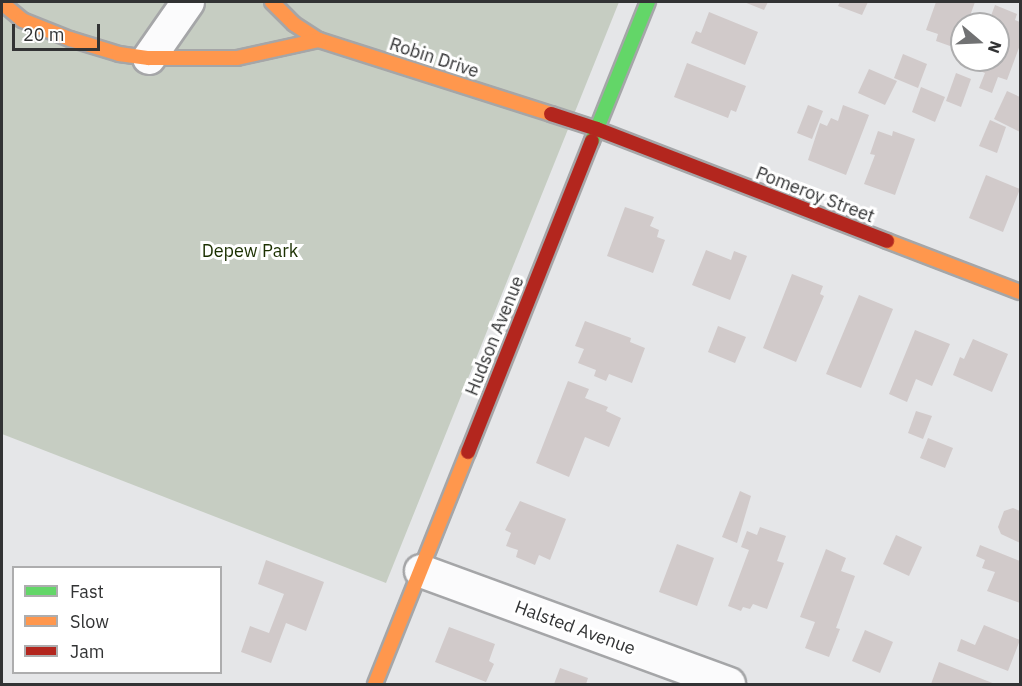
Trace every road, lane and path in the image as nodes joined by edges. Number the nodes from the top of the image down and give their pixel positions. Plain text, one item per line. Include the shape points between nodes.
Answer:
1 (188, 2) edge
2 (272, 2) edge
3 (648, 2) edge
4 (2, 3) edge
5 (319, 40) junction
6 (149, 58) junction
7 (597, 129) junction
8 (1020, 292) edge
9 (421, 571) junction
10 (375, 684) edge
11 (729, 684) edge

1 - 6 street
2 - 5 street, Robin Drive via 294,24
3 - 7 street, Hudson Avenue
4 - 6 street via 22,20 70,39 119,54
5 - 6 street via 237,58
5 - 7 street, Robin Drive
7 - 8 street, Pomeroy Street
7 - 9 street, Hudson Avenue
9 - 10 street, Hudson Avenue
9 - 11 street, Halsted Avenue

